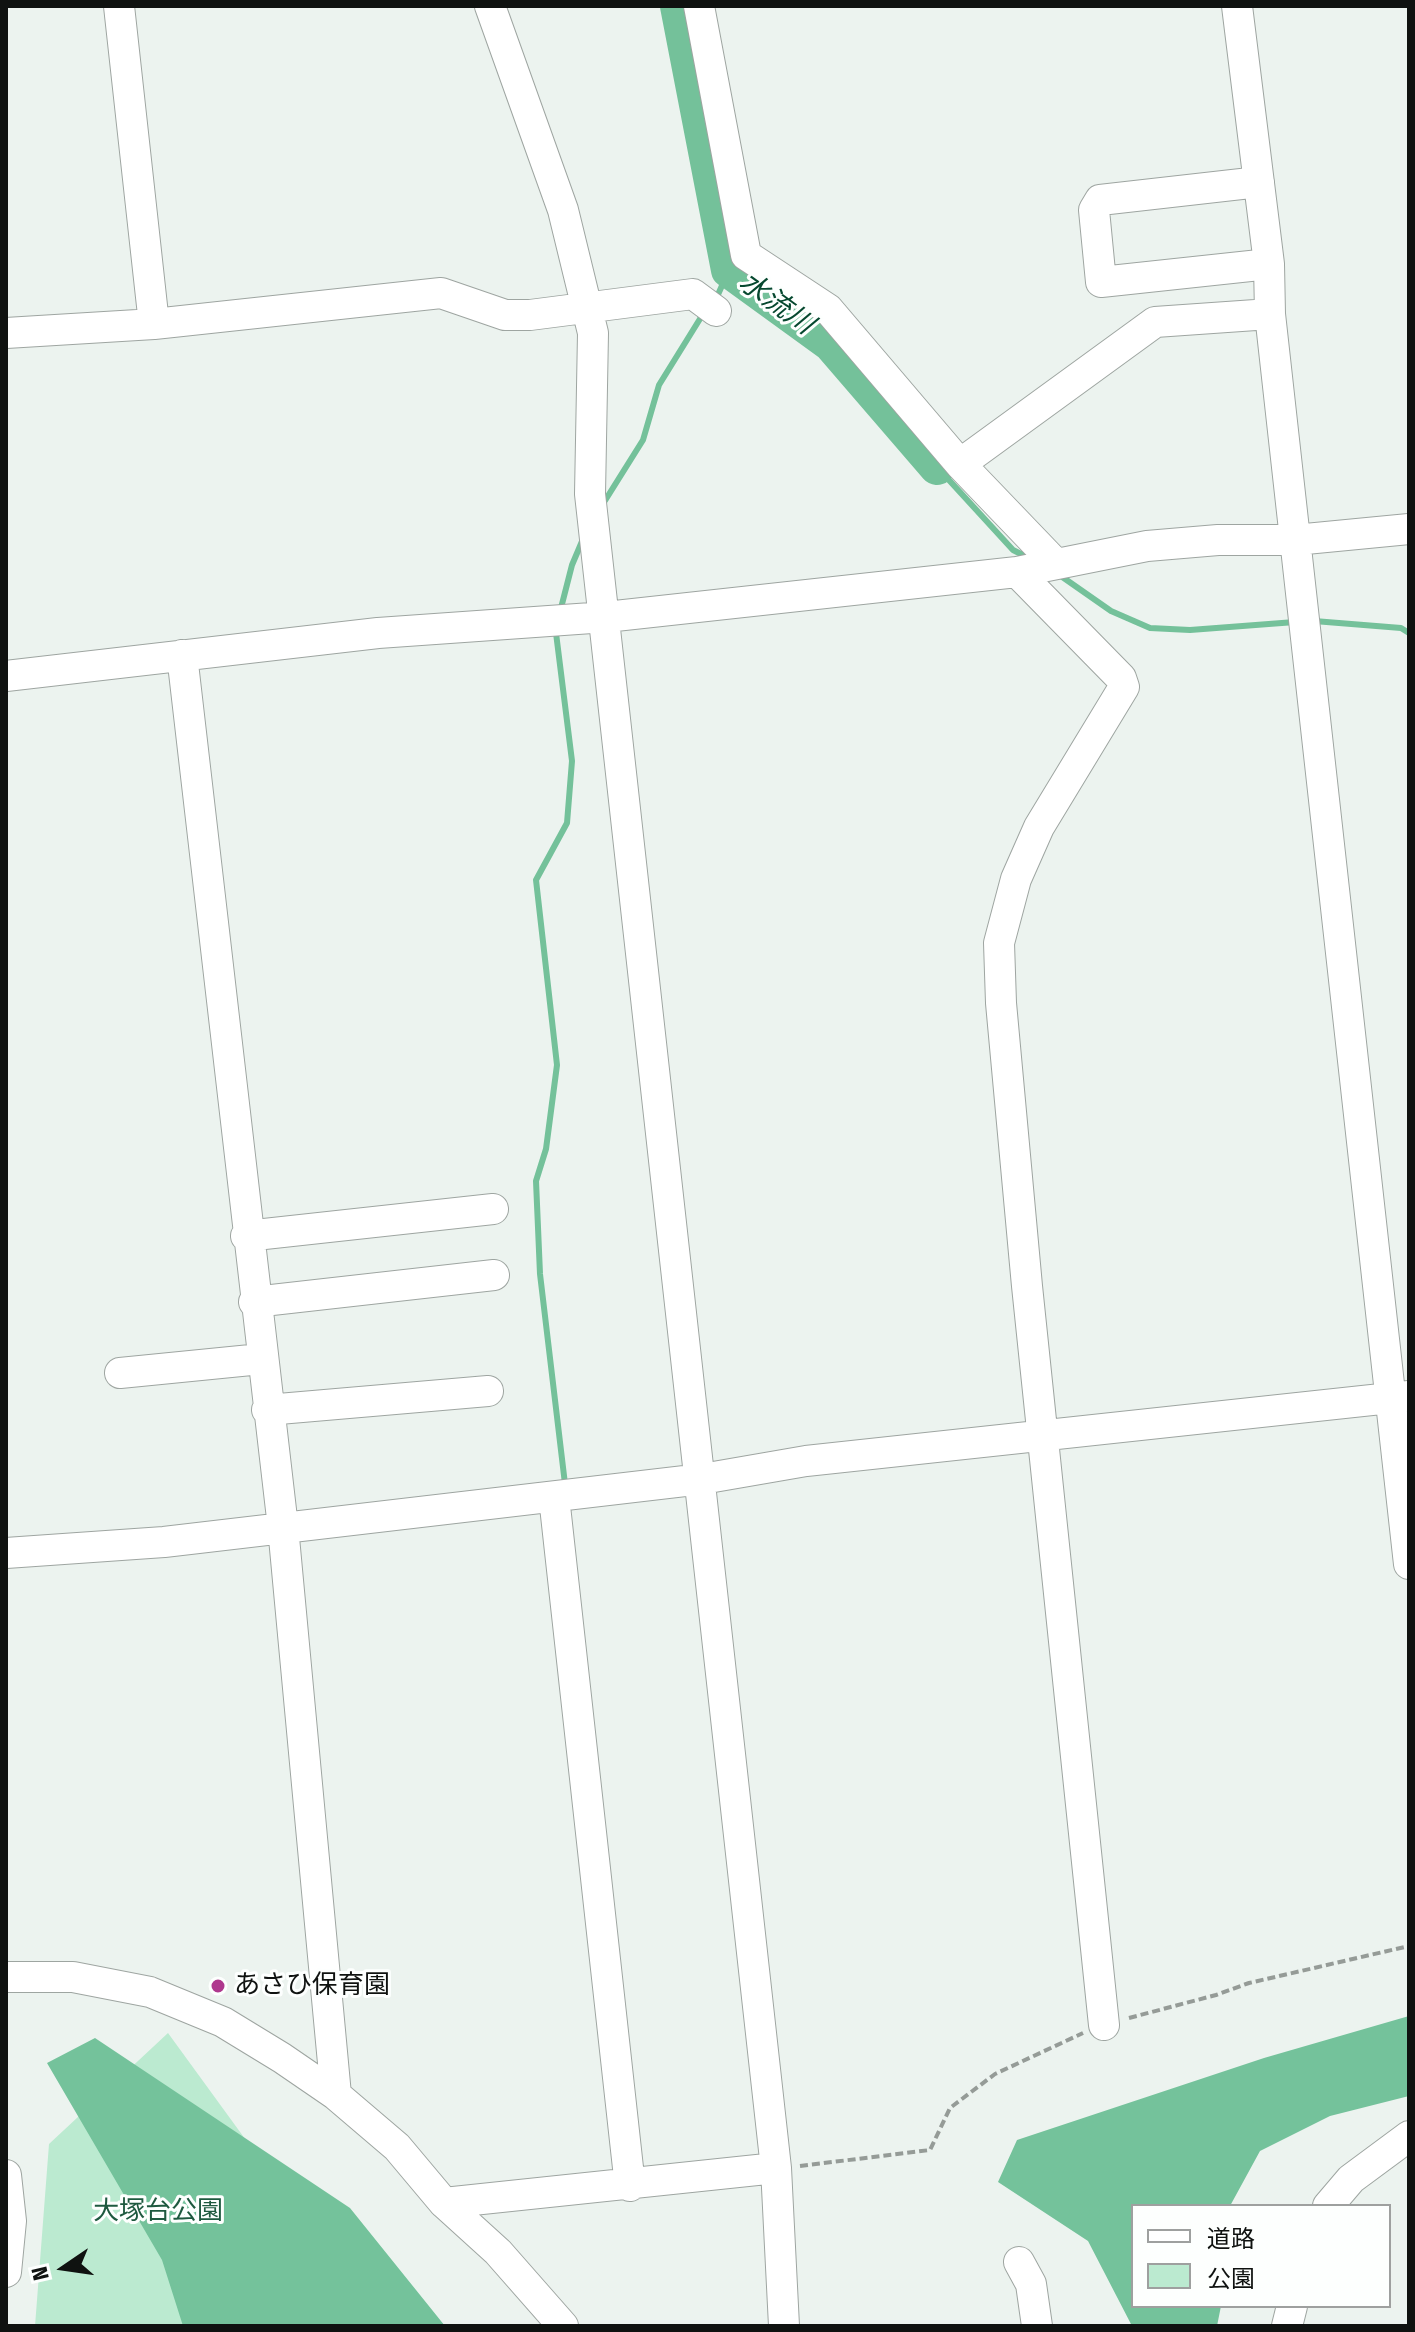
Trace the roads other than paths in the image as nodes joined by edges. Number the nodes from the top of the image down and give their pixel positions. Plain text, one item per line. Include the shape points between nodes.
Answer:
1 (119, 6) edge
2 (490, 6) edge
3 (699, 6) edge
4 (1237, 6) edge
5 (1259, 182) junction
6 (1269, 264) junction
7 (705, 303) dead end
8 (588, 305) junction
9 (1270, 314) junction
10 (154, 324) junction
11 (6, 333) edge
12 (960, 464) junction
13 (1409, 529) edge
14 (1295, 540) junction
15 (1056, 564) junction
16 (1017, 572) junction
17 (606, 617) junction
18 (182, 655) junction
19 (6, 676) edge
20 (493, 1209) dead end
21 (246, 1236) junction
22 (494, 1275) dead end
23 (254, 1302) junction
24 (261, 1359) junction
25 (120, 1373) dead end
26 (488, 1391) dead end
27 (1401, 1397) edge
28 (267, 1410) junction
29 (1042, 1437) junction
30 (702, 1479) junction
31 (554, 1497) junction
32 (283, 1527) junction
33 (6, 1553) edge
34 (1409, 1564) edge
35 (6, 1977) edge
36 (1104, 2025) road end
37 (336, 2095) junction
38 (1409, 2136) edge
39 (776, 2168) junction
40 (6, 2175) edge
41 (630, 2186) junction
42 (444, 2203) junction
43 (1330, 2204) edge
44 (1019, 2262) dead end
45 (6, 2272) edge
46 (563, 2326) edge
47 (784, 2326) edge
48 (1037, 2326) edge

1 - 10 street
2 - 8 street via 552,178
3 - 12 street via 746,255 828,309
4 - 5 street
5 - 6 street
5 - 6 street via 1100,200 1094,210 1101,282
6 - 9 street
7 - 8 street
8 - 10 street via 505,315 441,293
8 - 17 street via 593,333 590,494
9 - 12 street via 1155,322
9 - 14 street
10 - 11 street
12 - 15 street
13 - 14 street
14 - 15 street via 1147,546
14 - 27 street
15 - 16 street
16 - 17 street
16 - 29 street via 1124,687 1039,827 1016,879 999,943
17 - 18 street via 433,628
17 - 30 street
18 - 19 street
18 - 21 street
20 - 21 street
21 - 23 street
22 - 23 street
23 - 24 street
24 - 25 street
24 - 28 street
26 - 28 street
27 - 29 street
27 - 34 street
28 - 32 street
29 - 30 street via 806,1461
29 - 36 street
30 - 31 street
30 - 39 street
31 - 32 street
31 - 41 street
32 - 33 street
32 - 37 street
35 - 37 street via 97,1980 165,1997 223,2022
37 - 42 street via 397,2147
38 - 43 street via 1351,2179
39 - 41 street
39 - 47 street
40 - 45 street via 11,2221
41 - 42 street
42 - 46 street via 498,2252
44 - 48 street via 1031,2284

